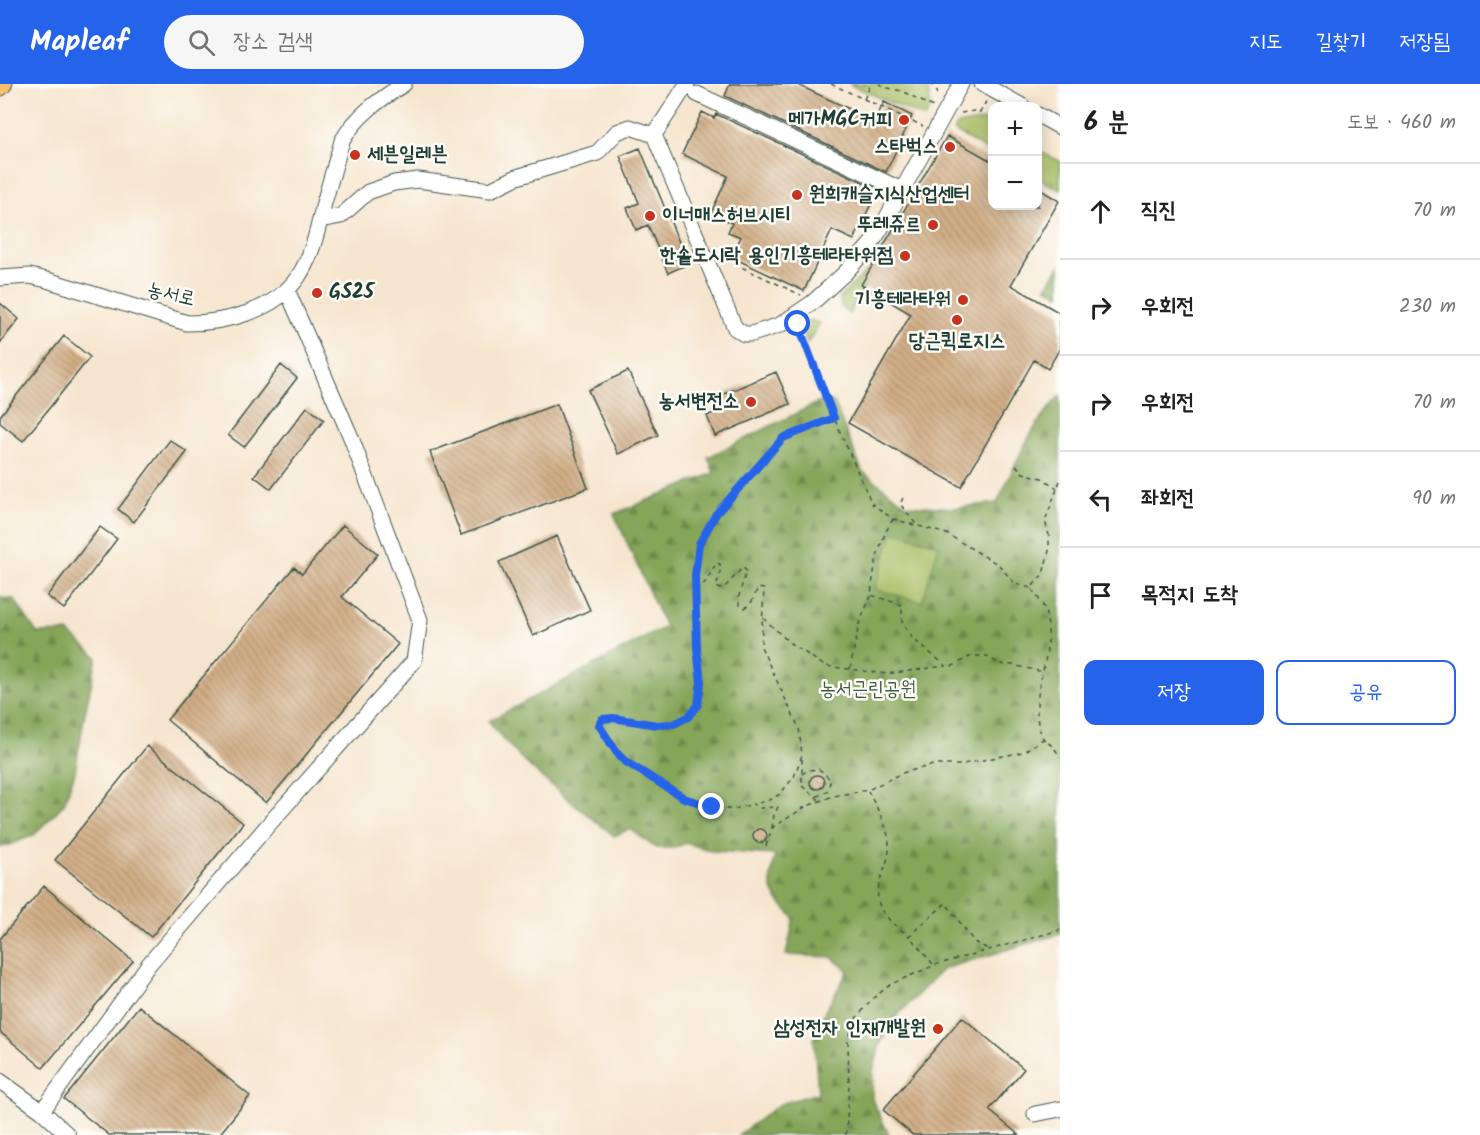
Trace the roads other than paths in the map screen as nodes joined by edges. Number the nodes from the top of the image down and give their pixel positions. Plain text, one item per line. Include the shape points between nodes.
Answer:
1 (404, 84) edge
2 (961, 84) edge
3 (981, 84) edge
4 (692, 89) edge
5 (1015, 102) edge
6 (1042, 117) edge
7 (1060, 127) edge
8 (654, 135) junction
9 (902, 190) junction
10 (320, 219) junction
11 (0, 278) edge
12 (287, 290) junction
13 (0, 1081) edge
14 (1060, 1109) edge
15 (42, 1111) junction
16 (1035, 1114) dead end
17 (68, 1135) edge

1 - 10 street, 농서로 via 362,111 350,127 342,141
2 - 9 street
3 - 5 street
4 - 8 street
4 - 9 street
6 - 7 street
8 - 9 street via 735,328 744,334 780,325 830,288 871,244
8 - 10 street via 630,127 617,132 597,153 517,177 489,190 418,180 394,183 368,192 341,216
10 - 12 street, 농서로 via 308,258
11 - 12 street, 농서로 via 30,276 47,280 187,323 233,318
12 - 15 street via 350,435 420,620 414,661 149,964
13 - 15 street
14 - 16 street
15 - 17 street

